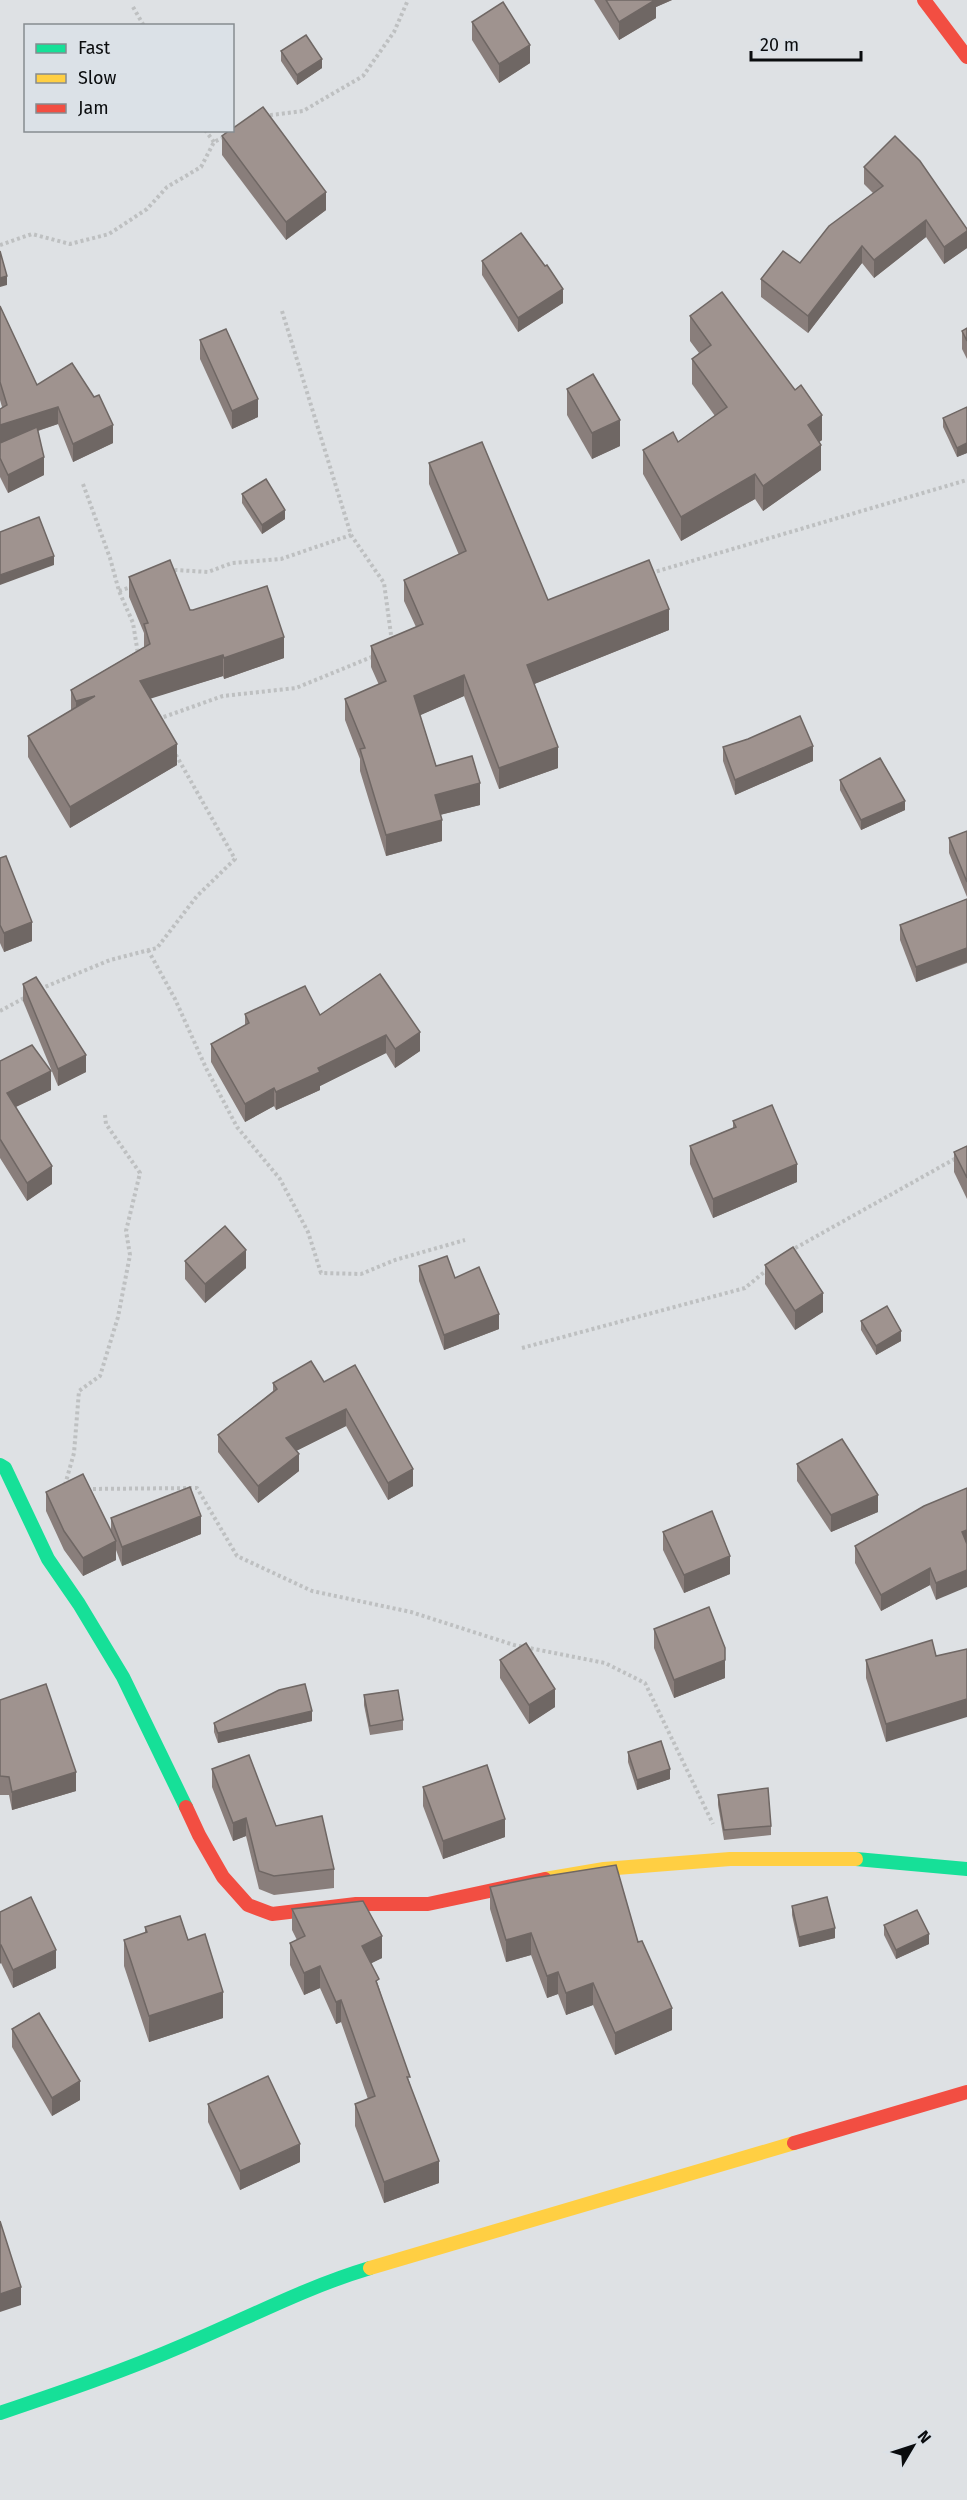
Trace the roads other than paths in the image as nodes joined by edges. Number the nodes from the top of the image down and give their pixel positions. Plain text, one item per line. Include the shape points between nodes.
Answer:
1 (924, 0) edge
2 (967, 57) edge
3 (0, 1465) edge
4 (967, 1869) edge
5 (967, 2092) edge
6 (0, 2413) edge

1 - 2 street
3 - 4 street via 5,1468 48,1559 123,1677 199,1835 223,1877 248,1905 272,1914 356,1904 428,1904 604,1869 730,1859 847,1858
5 - 6 street via 342,2276 182,2346

